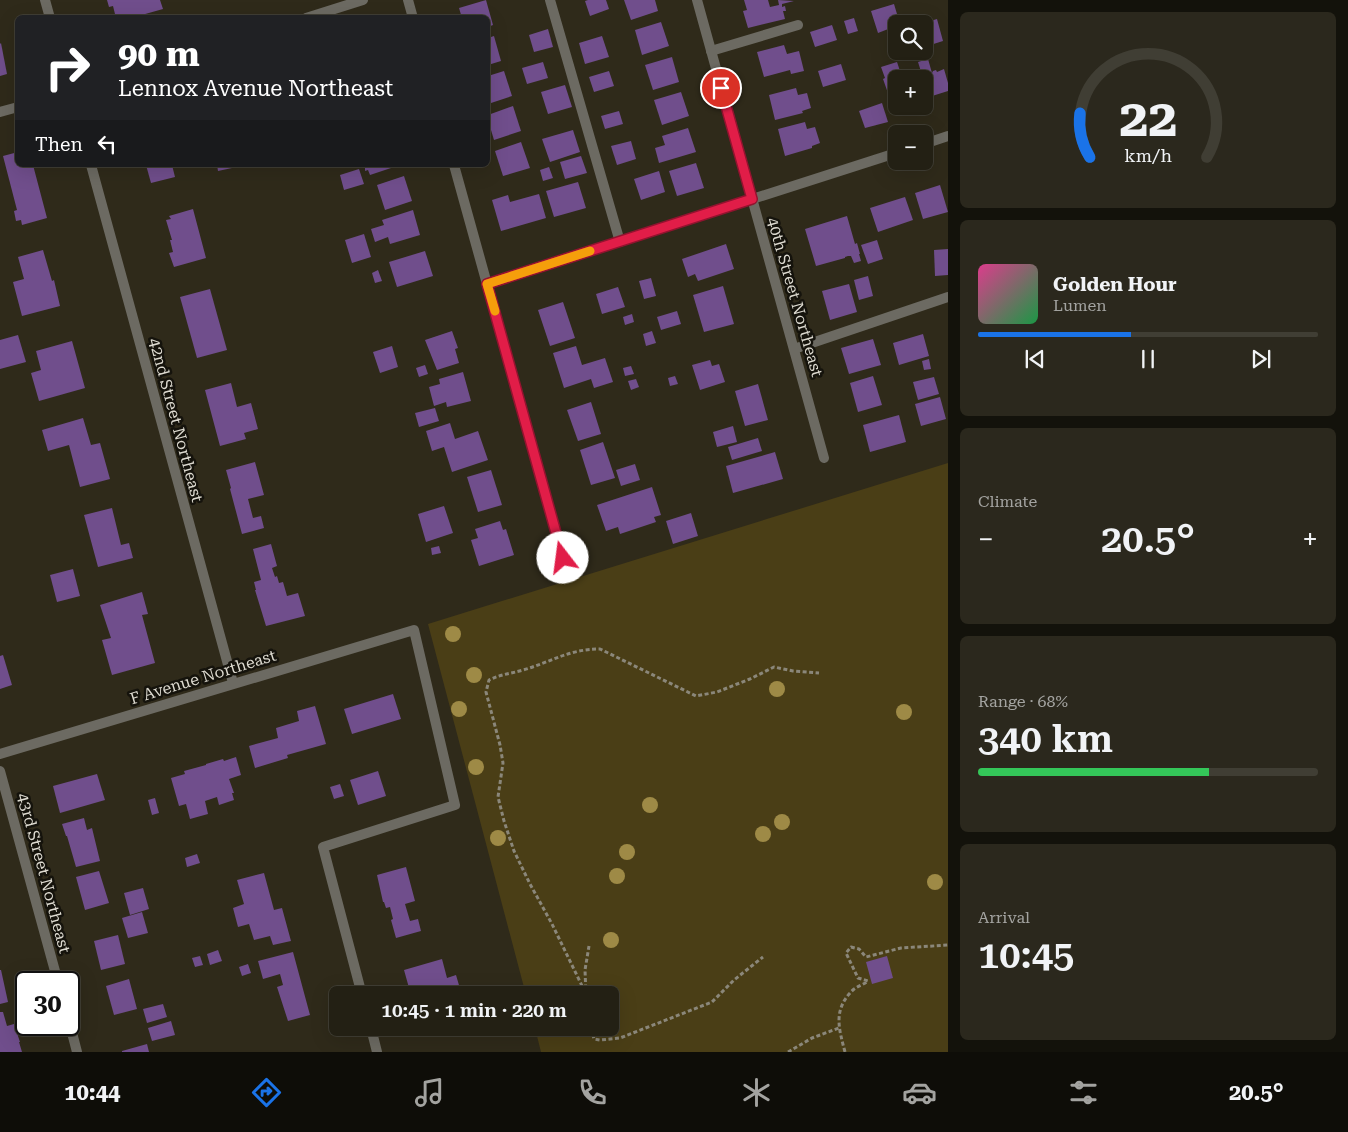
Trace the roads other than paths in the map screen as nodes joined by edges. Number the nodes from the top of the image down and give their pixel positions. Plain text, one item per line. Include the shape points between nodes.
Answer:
1 (45, 0) edge
2 (363, 0) edge
3 (408, 0) edge
4 (550, 0) edge
5 (697, 0) edge
6 (49, 15) edge
7 (316, 15) edge
8 (412, 15) edge
9 (798, 25) dead end
10 (711, 51) junction
11 (15, 108) edge
12 (0, 112) edge
13 (948, 136) edge
14 (933, 141) edge
15 (888, 156) edge
16 (92, 167) edge
17 (455, 167) edge
18 (752, 199) junction
19 (620, 242) junction
20 (487, 284) junction
21 (948, 297) edge
22 (794, 348) junction
23 (824, 458) dead end
24 (563, 558) dead end
25 (233, 683) junction
26 (0, 754) edge
27 (0, 771) edge
28 (55, 971) edge
29 (360, 986) edge
30 (73, 1036) edge
31 (373, 1036) edge
32 (77, 1052) edge
33 (377, 1052) edge

1 - 6 street
2 - 7 street
3 - 8 street
4 - 19 street
5 - 10 street, 40th Street Northeast
9 - 10 street
10 - 18 street, 40th Street Northeast
11 - 12 street
13 - 14 street
15 - 18 street
16 - 25 street, 42nd Street Northeast
17 - 20 street
18 - 19 street
18 - 22 street, 40th Street Northeast
19 - 20 street
20 - 24 street
21 - 22 street
22 - 23 street, 40th Street Northeast
25 - 26 street, F Avenue Northeast
25 - 29 street, F Avenue Northeast via 414,630 455,805 323,847
27 - 28 street, 43rd Street Northeast
30 - 32 street
31 - 33 street

